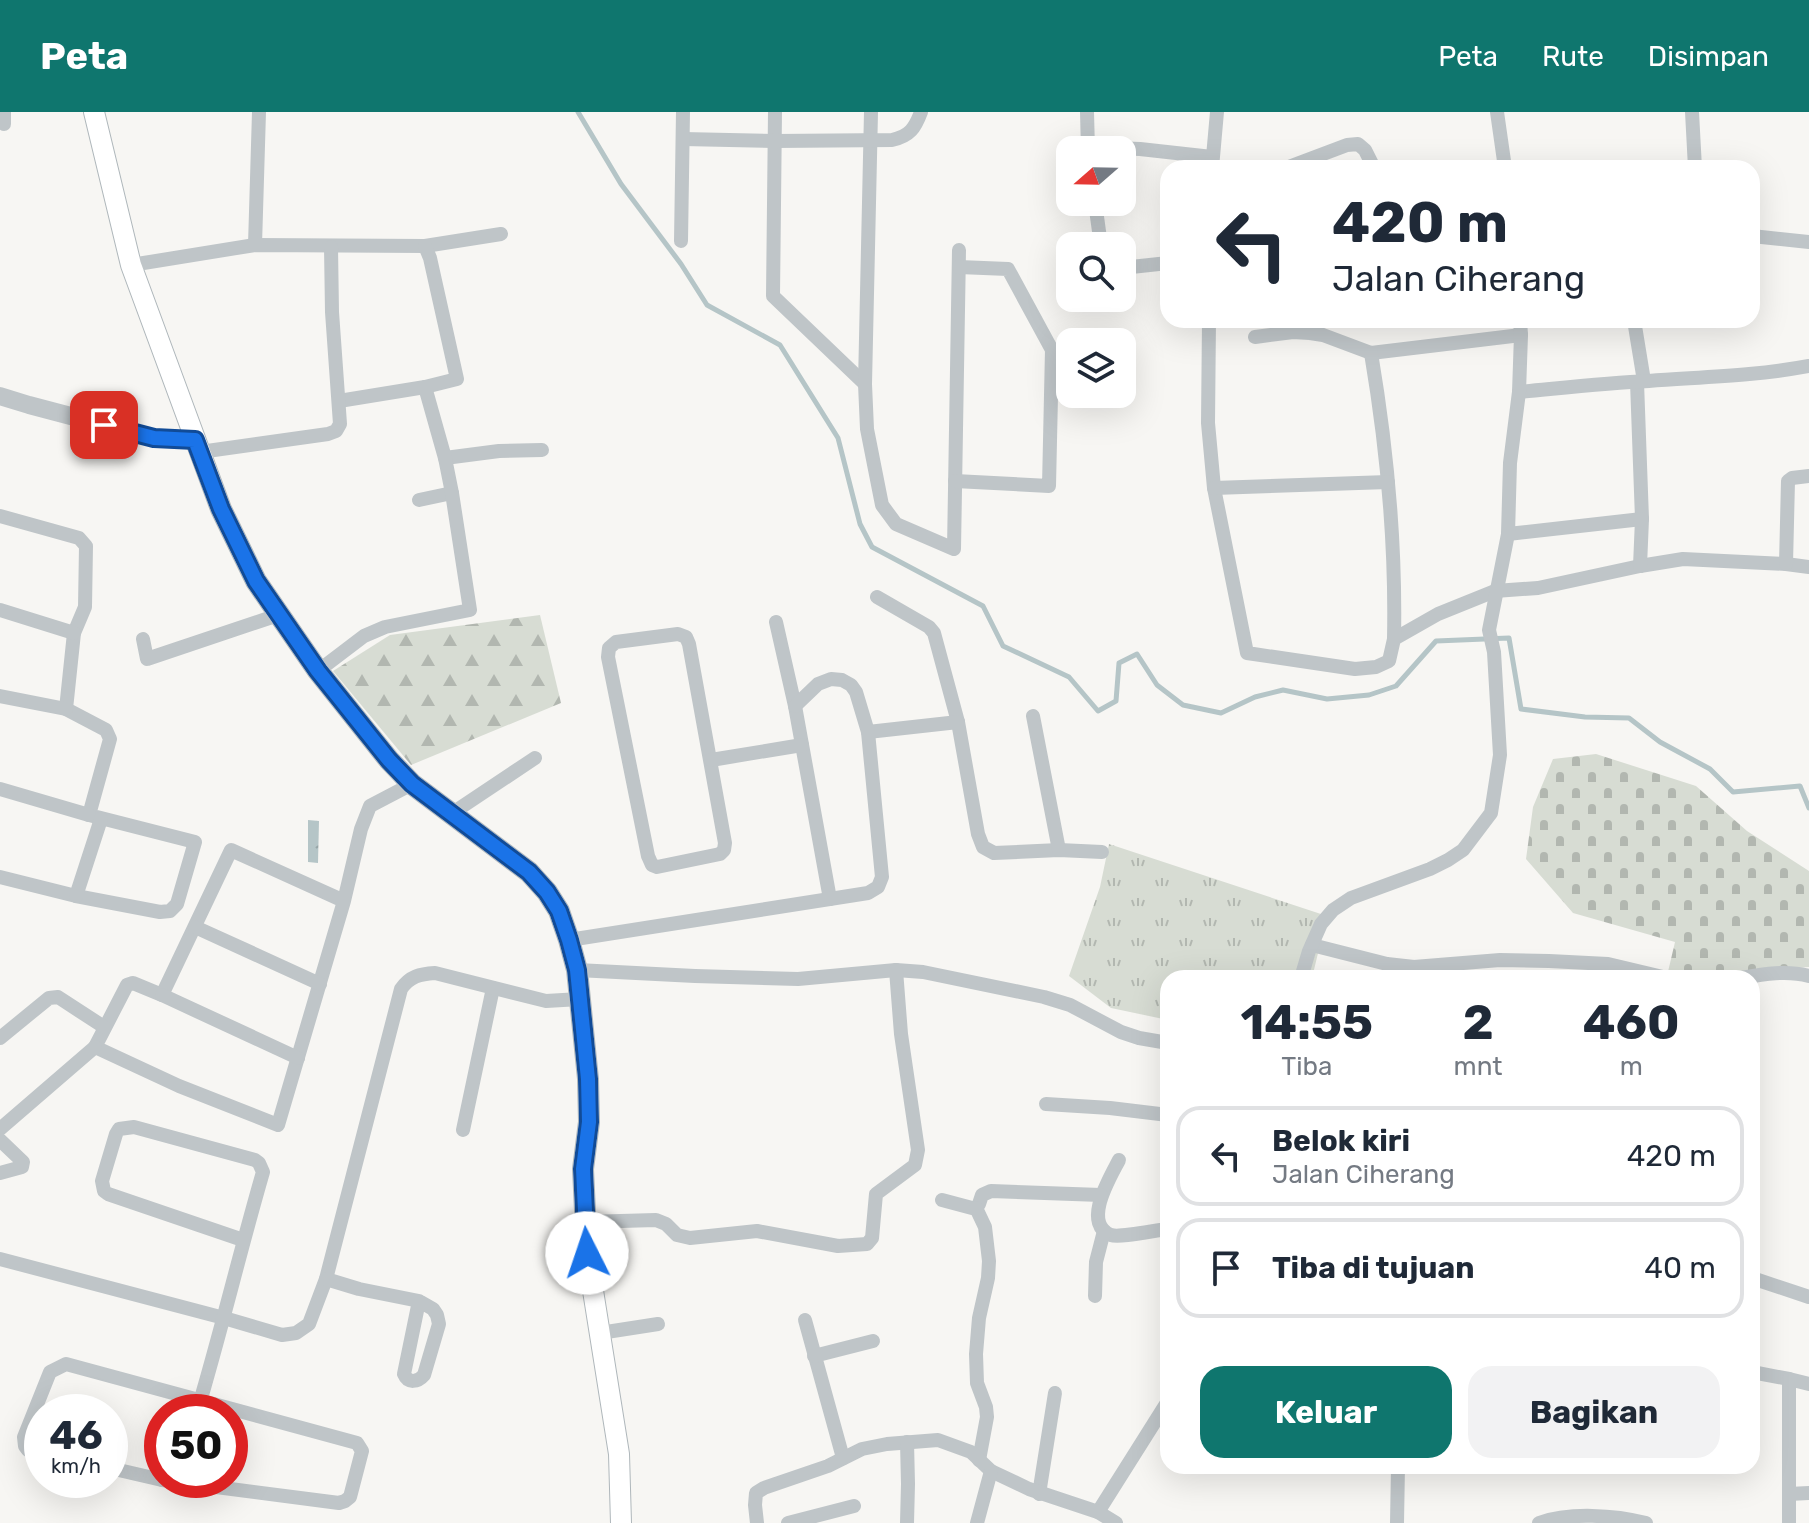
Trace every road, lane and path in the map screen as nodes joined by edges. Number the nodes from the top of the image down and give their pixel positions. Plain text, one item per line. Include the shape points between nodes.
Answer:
1 (94, 112) edge
2 (259, 112) edge
3 (683, 112) edge
4 (775, 112) edge
5 (871, 112) edge
6 (921, 112) edge
7 (1087, 112) edge
8 (1217, 112) edge
9 (1497, 112) edge
10 (1692, 112) edge
11 (1088, 136) edge
12 (683, 139) junction
13 (775, 141) junction
14 (871, 141) junction
15 (1136, 149) edge
16 (1197, 160) edge
17 (1212, 160) edge
18 (1307, 160) edge
19 (1370, 160) edge
20 (1504, 160) edge
21 (1695, 160) edge
22 (501, 234) dead end
23 (1760, 237) edge
24 (681, 241) dead end
25 (1809, 242) edge
26 (255, 245) junction
27 (425, 246) junction
28 (331, 247) junction
29 (959, 250) dead end
30 (1160, 264) edge
31 (131, 265) junction
32 (1136, 266) edge
33 (959, 267) junction
34 (1209, 328) edge
35 (1322, 328) edge
36 (1521, 328) edge
37 (1635, 328) edge
38 (1255, 337) dead end
39 (1371, 353) junction
40 (1809, 366) edge
41 (1640, 381) junction
42 (865, 384) junction
43 (425, 387) junction
44 (1519, 392) junction
45 (0, 396) edge
46 (339, 401) junction
47 (198, 446) junction
48 (542, 450) dead end
49 (445, 458) junction
50 (1809, 476) edge
51 (955, 481) junction
52 (1388, 482) junction
53 (1214, 488) junction
54 (452, 493) junction
55 (419, 500) dead end
56 (0, 516) edge
57 (1642, 519) junction
58 (1508, 534) junction
59 (1786, 564) junction
60 (1640, 566) junction
61 (1809, 567) edge
62 (1495, 591) junction
63 (877, 597) dead end
64 (0, 610) edge
65 (278, 615) junction
66 (776, 622) dead end
67 (74, 633) junction
68 (143, 639) dead end
69 (1394, 639) junction
70 (318, 671) junction
71 (0, 696) edge
72 (795, 706) junction
73 (66, 709) junction
74 (1033, 716) dead end
75 (958, 722) junction
76 (868, 732) junction
77 (802, 745) junction
78 (535, 758) dead end
79 (711, 760) junction
80 (412, 784) junction
81 (0, 789) edge
82 (451, 814) junction
83 (95, 817) junction
84 (1059, 850) junction
85 (1102, 852) dead end
86 (0, 877) edge
87 (76, 896) junction
88 (830, 899) junction
89 (344, 901) junction
90 (195, 927) junction
91 (569, 940) junction
92 (1312, 945) junction
93 (577, 970) junction
94 (896, 970) junction
95 (1304, 970) edge
96 (1633, 970) edge
97 (1760, 975) edge
98 (1809, 976) edge
99 (320, 984) junction
100 (493, 988) junction
101 (162, 995) junction
102 (580, 999) junction
103 (104, 1027) junction
104 (0, 1038) edge
105 (1160, 1042) edge
106 (95, 1047) junction
107 (298, 1058) junction
108 (1046, 1104) dead end
109 (1160, 1114) edge
110 (0, 1129) edge
111 (463, 1130) dead end
112 (0, 1140) edge
113 (1119, 1160) dead end
114 (0, 1173) edge
115 (1101, 1195) junction
116 (942, 1200) dead end
117 (976, 1208) junction
118 (585, 1222) junction
119 (1160, 1230) edge
120 (1104, 1231) junction
121 (243, 1240) junction
122 (0, 1259) edge
123 (326, 1279) junction
124 (1760, 1281) edge
125 (1095, 1296) dead end
126 (1809, 1297) edge
127 (419, 1301) junction
128 (224, 1318) junction
129 (805, 1320) dead end
130 (658, 1324) dead end
131 (600, 1333) junction
132 (873, 1341) dead end
133 (814, 1356) junction
134 (1760, 1374) edge
135 (1789, 1379) junction
136 (1809, 1384) edge
137 (1055, 1393) dead end
138 (41, 1394) edge
139 (158, 1394) edge
140 (202, 1394) edge
141 (1160, 1414) edge
142 (248, 1418) edge
143 (907, 1442) junction
144 (843, 1458) junction
145 (979, 1460) junction
146 (991, 1471) junction
147 (1398, 1474) edge
148 (248, 1491) edge
149 (1809, 1493) edge
150 (1039, 1494) junction
151 (1789, 1494) junction
152 (854, 1506) dead end
153 (1098, 1512) junction
154 (621, 1523) edge
155 (757, 1523) edge
156 (788, 1523) edge
157 (907, 1523) edge
158 (977, 1523) edge
159 (1116, 1523) edge
160 (1397, 1523) edge
161 (1539, 1523) edge
162 (1646, 1523) edge
163 (1789, 1523) edge

1 - 31 main road
2 - 26 street
3 - 12 street
4 - 13 street
5 - 14 street
6 - 14 street via 905,137
7 - 11 street
8 - 17 street
9 - 20 street
10 - 21 street
12 - 13 street
12 - 24 street
13 - 14 street
13 - 42 street via 773,296
14 - 42 street
15 - 16 street
18 - 19 street via 1358,144
22 - 27 street
23 - 25 street
26 - 28 street
26 - 31 street
27 - 28 street
27 - 43 street via 457,379
28 - 46 street
29 - 33 street
30 - 32 street
31 - 47 main road
33 - 51 street
33 - 51 street via 1008,269 1052,350 1052,365 1049,486
34 - 53 street
35 - 38 street
35 - 39 street
36 - 39 street
36 - 44 street
37 - 41 street
39 - 52 street
40 - 41 street
41 - 44 street
41 - 57 street
42 - 51 street via 867,429 882,505 896,524 954,549
43 - 46 street
43 - 49 street
44 - 58 street
45 - 47 street
46 - 47 street via 340,424 328,434
47 - 65 main road via 240,550
48 - 49 street
49 - 54 street
50 - 59 street via 1788,483
52 - 53 street
52 - 69 street
53 - 69 street via 1247,653 1355,669 1376,667 1389,661
54 - 55 street
54 - 70 street via 470,610 385,627 364,636
56 - 67 street via 84,541 85,607
57 - 58 street
57 - 60 street
58 - 62 street
59 - 60 street via 1683,559
59 - 61 street
60 - 62 street via 1538,588
62 - 69 street
62 - 92 street via 1489,630 1500,755 1491,813 1463,850 1448,860 1333,910
63 - 75 street via 934,633
64 - 67 street
65 - 68 street via 147,659
65 - 70 main road
66 - 72 street
67 - 73 street
70 - 80 main road
71 - 73 street
72 - 76 street via 818,684 842,680 856,692
72 - 77 street
73 - 83 street via 110,736
74 - 84 street
75 - 76 street
75 - 84 street via 983,847 994,853
76 - 88 street via 882,877 868,893
77 - 79 street
77 - 88 street
78 - 82 street
79 - 79 street via 686,637 616,642 608,657 652,865 724,850
80 - 82 main road
80 - 89 street via 370,806
81 - 83 street
82 - 91 main road via 529,872 559,911
83 - 87 street
83 - 87 street via 195,842 177,904 170,911
84 - 85 street
86 - 87 street
88 - 91 street
89 - 90 street via 231,850
89 - 99 street
90 - 99 street
90 - 101 street
91 - 93 main road
92 - 95 street
92 - 96 street via 1414,967 1500,960 1608,964
93 - 94 street via 798,979
93 - 102 main road
94 - 105 street via 1044,997 1121,1032
94 - 118 street via 918,1150 915,1165 876,1194 867,1244 838,1246 757,1231 690,1238 656,1220
97 - 98 street
99 - 107 street
100 - 102 street via 546,1001
100 - 111 street
100 - 123 street via 435,973 421,974 401,989
101 - 103 street via 127,985
101 - 107 street
102 - 118 main road via 589,1122 583,1169
103 - 104 street via 55,997
103 - 106 street
106 - 107 street via 278,1125
106 - 110 street
108 - 109 street
112 - 114 street via 24,1165
113 - 115 street
115 - 117 street via 991,1191 982,1195
115 - 120 street via 1099,1220
116 - 117 street
117 - 145 street via 985,1227 989,1261 976,1354 977,1383 987,1417
118 - 131 main road
119 - 120 street via 1113,1236
120 - 125 street
121 - 121 street via 263,1172 259,1163 134,1127 119,1129 102,1181 104,1191
121 - 128 street
122 - 128 street
123 - 127 street
123 - 128 street via 309,1324 296,1333 282,1335
124 - 126 street
127 - 127 street via 404,1374 413,1381 424,1375 439,1324 433,1309
128 - 140 street
129 - 133 street
130 - 131 street
131 - 154 main road via 619,1454
132 - 133 street
133 - 144 street
134 - 135 street
135 - 136 street
135 - 151 street
137 - 150 street
138 - 139 street via 50,1372 66,1364
141 - 153 street
142 - 148 street via 357,1443 362,1451 345,1501
143 - 144 street via 862,1449
143 - 145 street via 938,1440
143 - 157 street
144 - 155 street via 756,1493
145 - 146 street
146 - 150 street
146 - 158 street
147 - 160 street
149 - 151 street
150 - 153 street
151 - 163 street
152 - 156 street
153 - 159 street
161 - 162 street via 1591,1516

